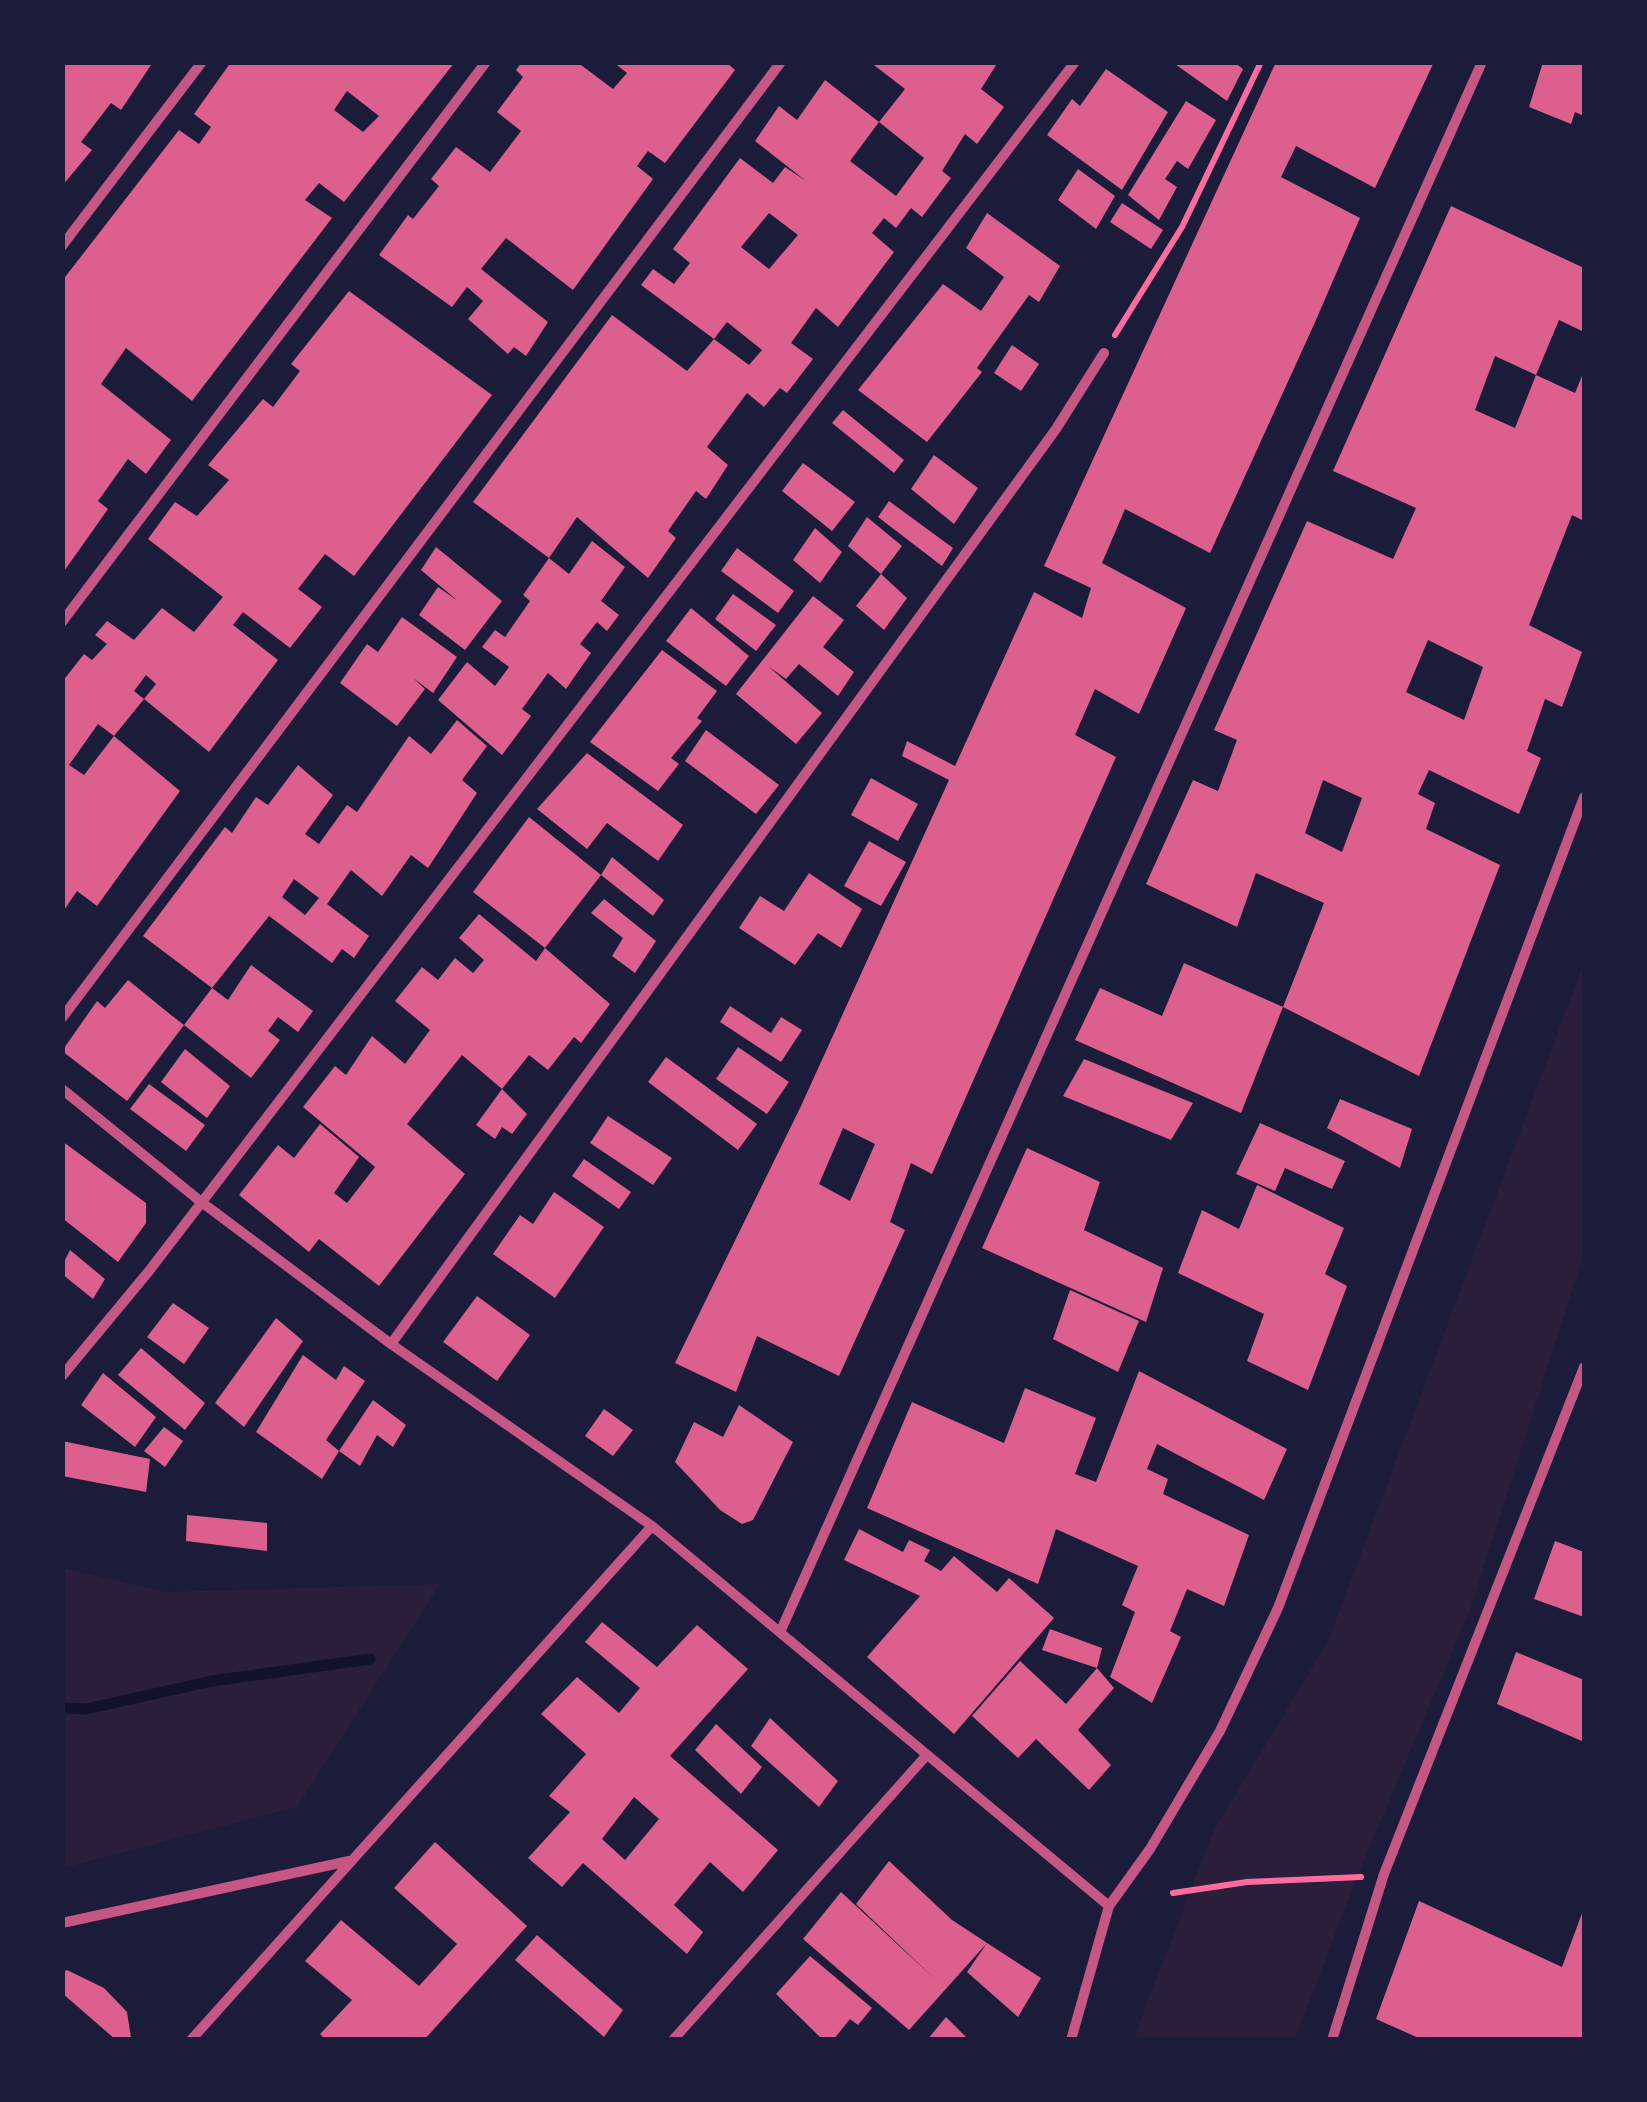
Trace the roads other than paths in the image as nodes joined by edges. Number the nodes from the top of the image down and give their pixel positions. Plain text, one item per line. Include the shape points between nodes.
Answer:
1 (202, 62) edge
2 (486, 62) edge
3 (781, 62) edge
4 (1075, 62) edge
5 (1482, 62) edge
6 (62, 246) edge
7 (1104, 353) road end
8 (62, 622) edge
9 (1584, 797) edge
10 (62, 1018) edge
11 (62, 1089) edge
12 (200, 1201) junction
13 (391, 1344) junction
14 (1584, 1367) edge
15 (62, 1376) edge
16 (652, 1526) junction
17 (781, 1630) junction
18 (926, 1757) junction
19 (350, 1861) junction
20 (1109, 1906) junction
21 (62, 1923) edge
22 (191, 2040) edge
23 (673, 2040) edge
24 (1071, 2040) edge
25 (1332, 2040) edge

1 - 6 street
2 - 8 street
3 - 10 street
4 - 12 street
5 - 17 street
7 - 13 street via 1044,445
9 - 20 street via 1278,1608 1220,1731
11 - 12 street
12 - 13 street
12 - 15 street
13 - 16 street
14 - 25 street via 1384,1874
16 - 17 street
16 - 19 street
17 - 18 street
18 - 20 street
18 - 23 street
19 - 21 street
19 - 22 street
20 - 24 street

